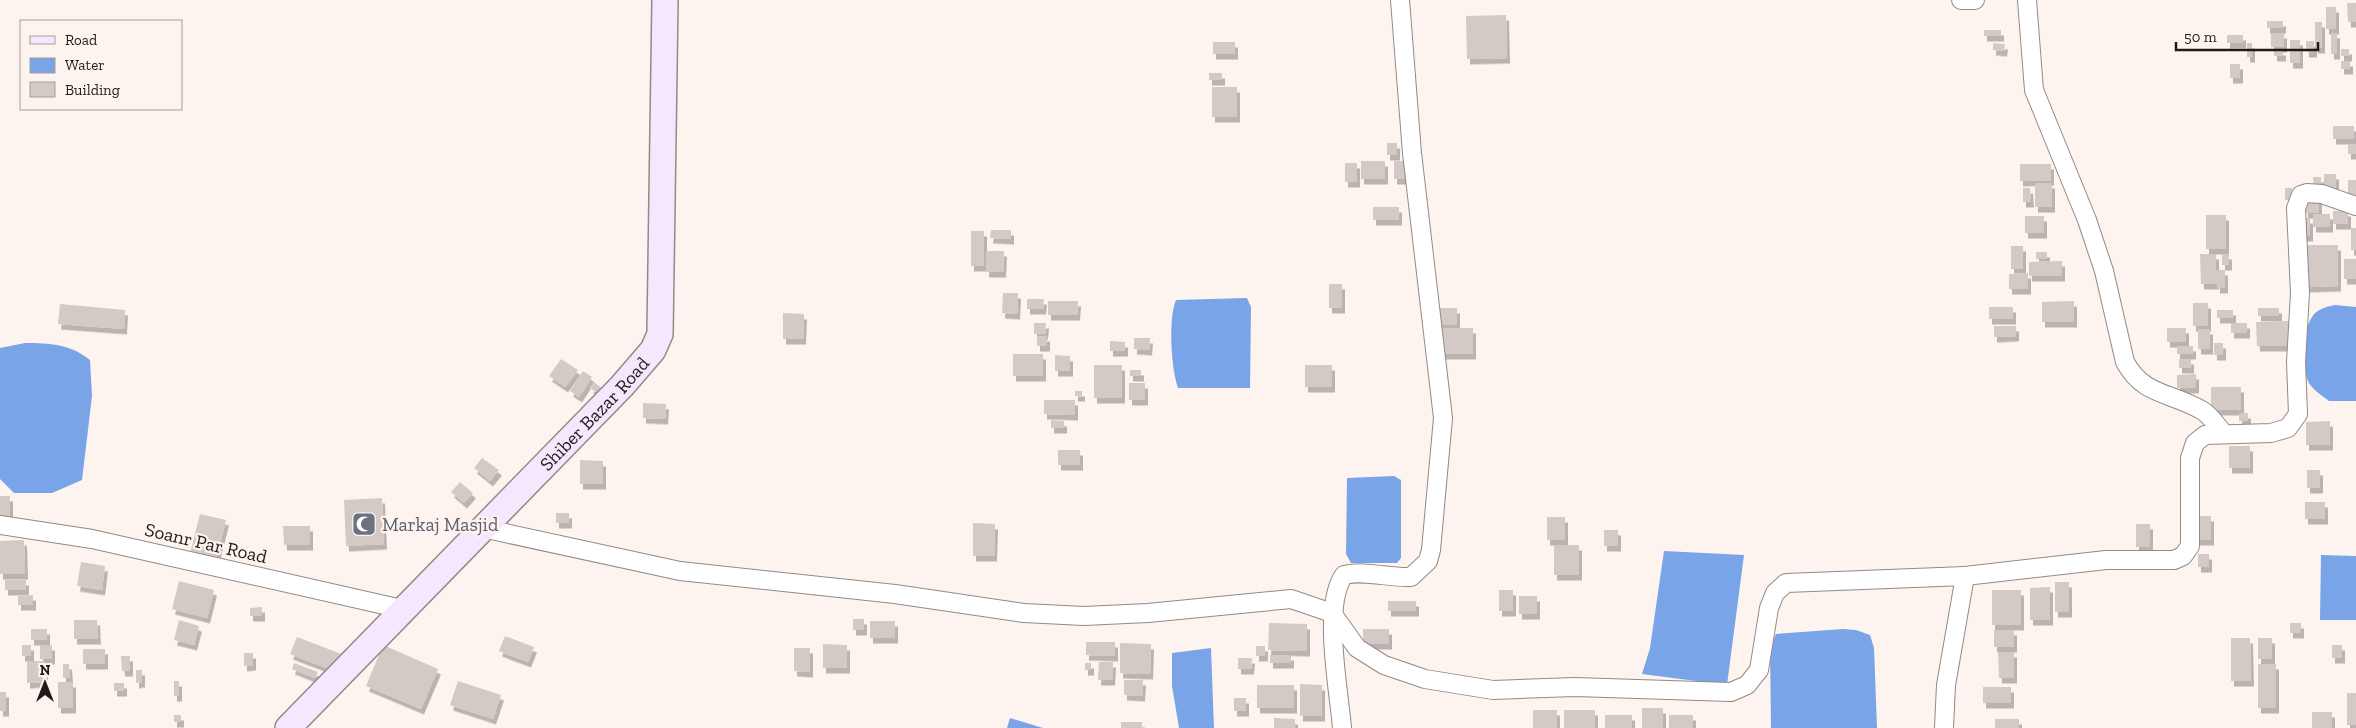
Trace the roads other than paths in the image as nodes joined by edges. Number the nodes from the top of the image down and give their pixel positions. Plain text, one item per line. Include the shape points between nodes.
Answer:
1 (665, 0) edge
2 (1400, 0) edge
3 (1961, 0) edge
4 (1975, 0) edge
5 (2027, 0) edge
6 (2356, 206) edge
7 (2224, 434) junction
8 (0, 525) edge
9 (482, 528) junction
10 (1966, 576) junction
11 (402, 609) junction
12 (1332, 613) junction
13 (288, 728) edge
14 (1342, 728) edge
15 (1944, 728) edge

1 - 9 street, Shiber Bazar Road via 660,334 653,350 622,386
2 - 12 street via 1412,153 1443,418 1431,550 1428,561 1411,577 1388,578 1367,573 1344,576 1338,583
3 - 4 street
5 - 7 street via 2034,90 2090,228 2104,270 2125,362 2143,386 2205,412
6 - 7 street via 2314,193 2301,195 2298,200 2298,414 2288,428 2271,433
7 - 10 street via 2205,435 2196,442 2190,458 2190,546 2183,556 2174,560 2106,560
8 - 11 street, Soanr Par Road via 92,539
9 - 11 street, Shiber Bazar Road
9 - 12 street via 680,571 895,594 1024,613 1084,616 1291,599
10 - 12 street via 1786,583 1775,593 1770,608 1759,670 1746,685 1732,692 1576,687 1493,690 1425,679 1384,665 1357,648
10 - 15 street via 1946,685
11 - 13 street, Shiber Bazar Road
12 - 14 street

